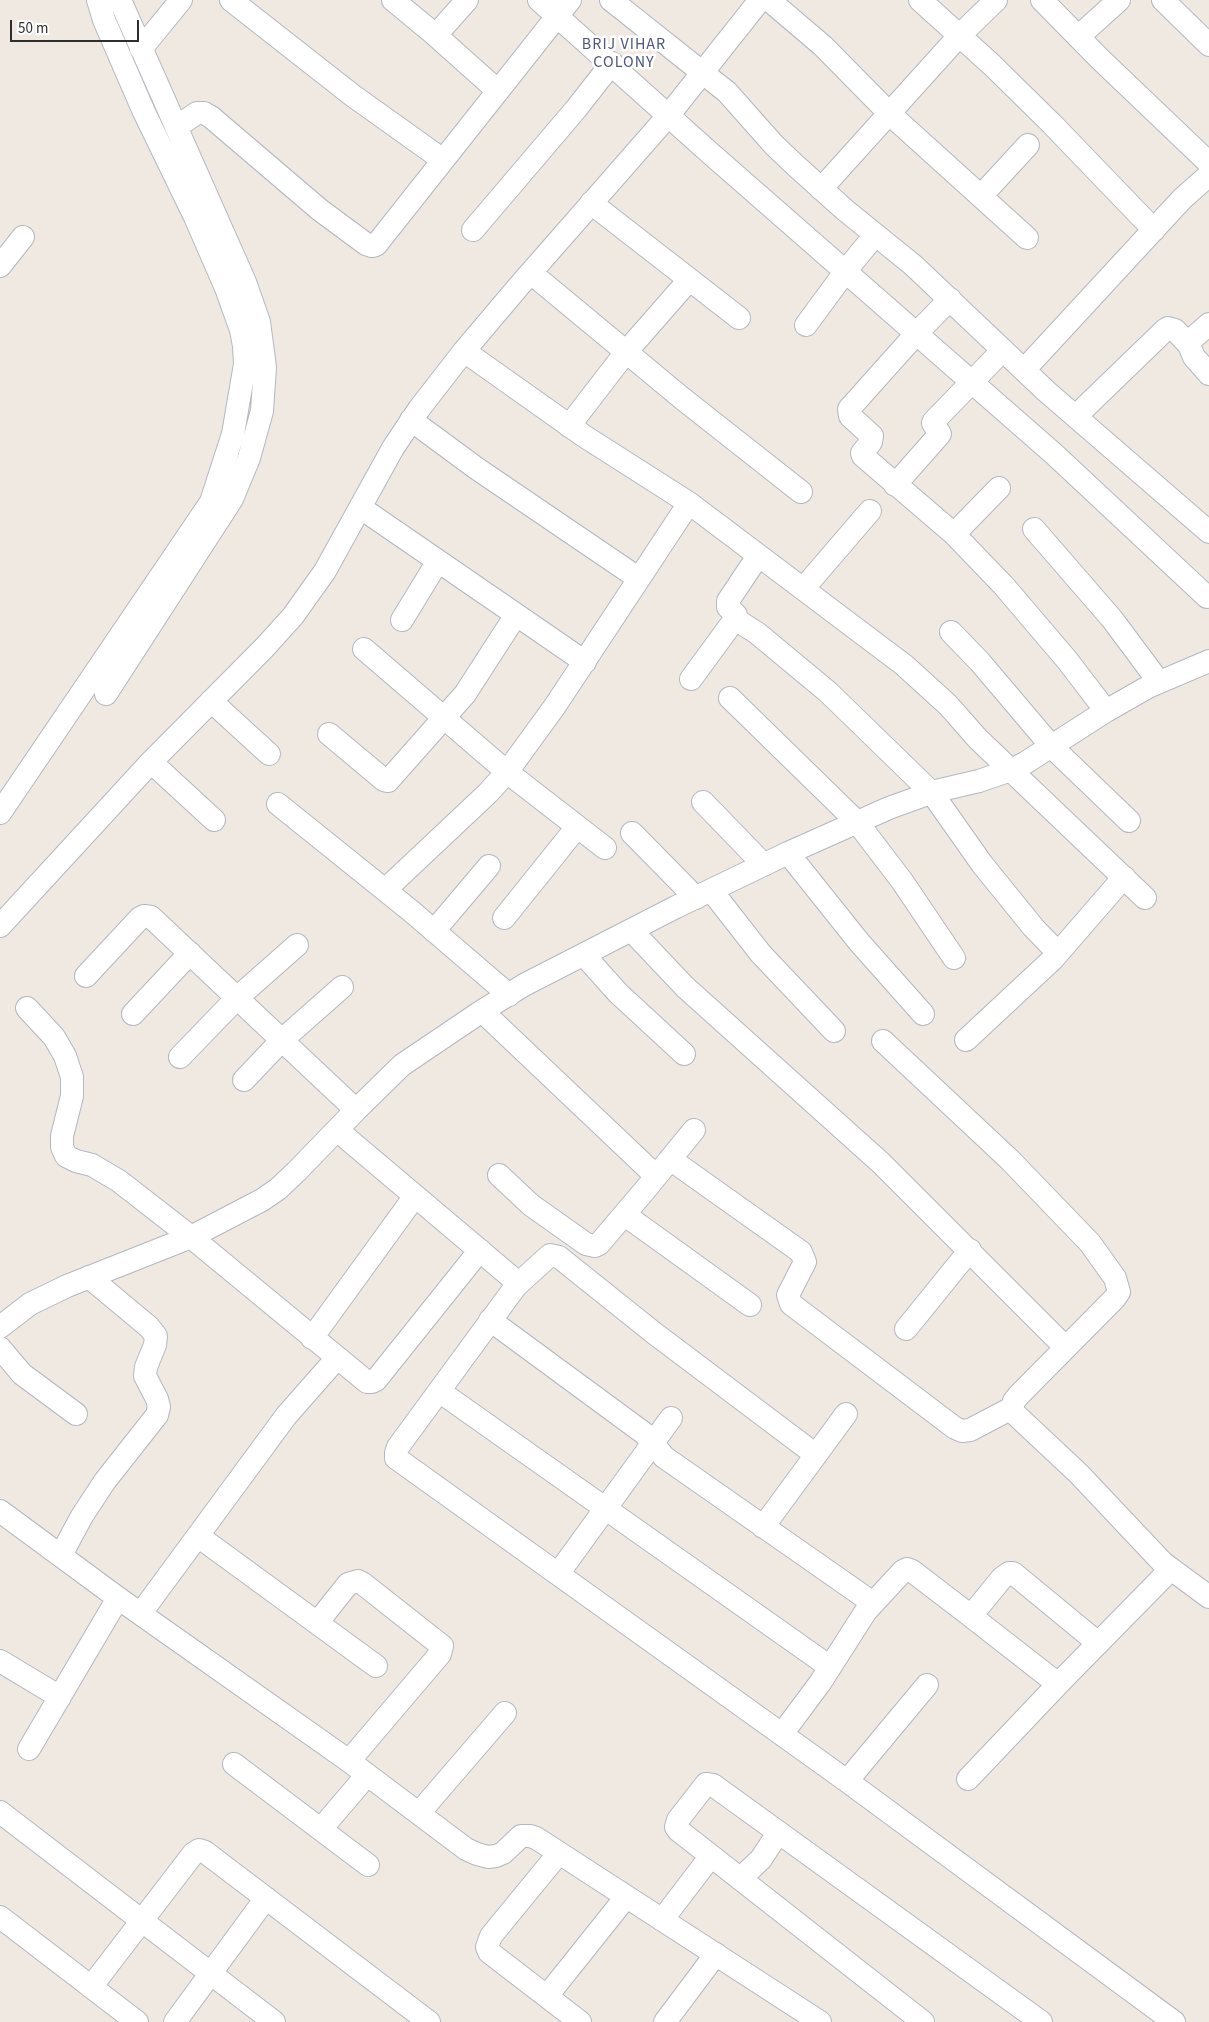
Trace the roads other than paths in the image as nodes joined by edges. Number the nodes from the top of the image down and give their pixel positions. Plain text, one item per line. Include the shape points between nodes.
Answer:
1 (98, 0) edge
2 (120, 0) edge
3 (181, 0) edge
4 (231, 0) edge
5 (393, 0) edge
6 (467, 0) edge
7 (539, 0) edge
8 (611, 0) edge
9 (760, 0) edge
10 (769, 0) edge
11 (920, 0) edge
12 (996, 0) edge
13 (1042, 0) edge
14 (1119, 0) edge
15 (1164, 0) edge
16 (563, 7) edge
17 (436, 36) junction
18 (960, 36) junction
19 (1078, 37) junction
20 (1209, 45) edge
21 (142, 49) junction
22 (612, 63) junction
23 (702, 73) junction
24 (498, 91) junction
25 (890, 113) junction
26 (668, 116) junction
27 (176, 128) junction
28 (1028, 145) dead end
29 (443, 160) junction
30 (1209, 163) edge
31 (1209, 175) edge
32 (821, 189) junction
33 (981, 196) junction
34 (591, 203) junction
35 (473, 230) dead end
36 (1154, 230) junction
37 (875, 235) junction
38 (23, 236) dead end
39 (1027, 238) dead end
40 (0, 266) edge
41 (845, 272) junction
42 (530, 273) junction
43 (689, 280) junction
44 (950, 299) junction
45 (739, 318) dead end
46 (1209, 324) edge
47 (806, 325) dead end
48 (916, 334) junction
49 (1189, 345) junction
50 (1003, 350) junction
51 (464, 351) junction
52 (626, 352) junction
53 (1024, 370) junction
54 (1209, 374) edge
55 (971, 383) junction
56 (1076, 416) junction
57 (411, 420) junction
58 (569, 426) junction
59 (895, 485) junction
60 (999, 488) dead end
61 (801, 492) dead end
62 (689, 503) junction
63 (361, 508) junction
64 (870, 511) dead end
65 (1205, 521) edge
66 (1034, 529) dead end
67 (954, 534) junction
68 (758, 556) junction
69 (438, 561) junction
70 (638, 578) junction
71 (803, 589) junction
72 (1208, 598) edge
73 (516, 615) junction
74 (735, 619) junction
75 (402, 620) dead end
76 (951, 632) dead end
77 (364, 649) dead end
78 (585, 662) junction
79 (1206, 667) edge
80 (691, 680) dead end
81 (1158, 682) junction
82 (106, 694) dead end
83 (730, 698) dead end
84 (211, 700) junction
85 (1106, 711) junction
86 (443, 718) junction
87 (329, 734) dead end
88 (1052, 747) junction
89 (269, 754) dead end
90 (151, 762) junction
91 (1011, 770) junction
92 (507, 772) junction
93 (932, 793) junction
94 (703, 802) dead end
95 (278, 804) dead end
96 (0, 813) edge
97 (214, 820) dead end
98 (1129, 821) dead end
99 (858, 822) junction
100 (577, 827) junction
101 (632, 833) dead end
102 (605, 848) dead end
103 (788, 853) junction
104 (764, 865) junction
105 (488, 866) dead end
106 (1124, 877) junction
107 (385, 890) junction
108 (704, 894) junction
109 (1145, 898) dead end
110 (504, 918) dead end
111 (0, 926) edge
112 (434, 931) junction
113 (632, 931) junction
114 (297, 945) dead end
115 (190, 953) junction
116 (1058, 954) junction
117 (584, 955) junction
118 (954, 958) dead end
119 (86, 976) dead end
120 (342, 987) dead end
121 (509, 995) junction
122 (237, 998) junction
123 (27, 1008) dead end
124 (482, 1011) junction
125 (133, 1014) dead end
126 (922, 1014) dead end
127 (834, 1031) dead end
128 (282, 1040) junction
129 (966, 1040) dead end
130 (883, 1041) dead end
131 (684, 1054) dead end
132 (180, 1057) dead end
133 (244, 1080) dead end
134 (356, 1110) junction
135 (337, 1130) junction
136 (694, 1130) dead end
137 (663, 1168) junction
138 (499, 1175) dead end
139 (415, 1196) junction
140 (625, 1215) junction
141 (191, 1237) junction
142 (480, 1250) junction
143 (970, 1250) junction
144 (90, 1277) junction
145 (516, 1286) junction
146 (750, 1305) dead end
147 (490, 1320) junction
148 (0, 1327) edge
149 (906, 1329) dead end
150 (312, 1338) junction
151 (1065, 1347) junction
152 (0, 1348) edge
153 (337, 1358) junction
154 (439, 1391) junction
155 (1012, 1408) junction
156 (76, 1414) dead end
157 (846, 1414) dead end
158 (671, 1418) dead end
159 (653, 1444) junction
160 (816, 1455) junction
161 (605, 1508) junction
162 (0, 1510) edge
163 (763, 1527) junction
164 (198, 1536) junction
165 (61, 1554) junction
166 (1171, 1569) junction
167 (558, 1574) junction
168 (118, 1598) junction
169 (1209, 1598) edge
170 (873, 1603) junction
171 (141, 1613) junction
172 (971, 1616) junction
173 (317, 1623) junction
174 (1098, 1643) junction
175 (0, 1661) edge
176 (376, 1666) dead end
177 (830, 1667) junction
178 (1058, 1684) junction
179 (927, 1685) dead end
180 (60, 1697) junction
181 (505, 1713) dead end
182 (782, 1734) junction
183 (30, 1748) dead end
184 (349, 1761) junction
185 (234, 1764) dead end
186 (368, 1775) junction
187 (968, 1779) dead end
188 (847, 1780) junction
189 (0, 1812) edge
190 (418, 1813) junction
191 (321, 1829) junction
192 (778, 1833) junction
193 (559, 1853) junction
194 (711, 1856) junction
195 (368, 1865) dead end
196 (740, 1879) junction
197 (626, 1897) junction
198 (266, 1898) junction
199 (0, 1918) edge
200 (142, 1920) junction
201 (662, 1920) junction
202 (716, 1954) junction
203 (211, 1974) junction
204 (91, 1987) junction
205 (547, 1996) junction
206 (809, 2019) edge
207 (137, 2022) edge
208 (175, 2022) edge
209 (274, 2022) edge
210 (429, 2022) edge
211 (580, 2022) edge
212 (665, 2022) edge
213 (923, 2022) edge
214 (1041, 2022) edge
215 (1174, 2022) edge

1 - 96 street via 144,112 236,312 244,346 244,374 233,434 211,502
2 - 21 street
3 - 21 street
4 - 29 street via 360,101
5 - 17 street
6 - 17 street
7 - 16 street
8 - 23 street
9 - 23 street
10 - 25 street via 823,46
11 - 18 street
12 - 18 street
13 - 19 street
14 - 19 street
15 - 20 street
16 - 22 street
16 - 24 street
17 - 24 street
18 - 25 street
18 - 36 street via 1052,124
19 - 30 street
21 - 27 street
22 - 26 street
22 - 35 street
23 - 26 street
23 - 32 street via 727,92 778,149
24 - 29 street
25 - 32 street
25 - 33 street
26 - 34 street
26 - 41 street
27 - 29 street via 197,113 204,113 320,210 372,246 381,242
27 - 82 street via 245,282 259,322 264,368 262,411 249,458 232,499
28 - 33 street
31 - 36 street
32 - 37 street
33 - 39 street
34 - 42 street
34 - 43 street
36 - 53 street
37 - 41 street
37 - 44 street
38 - 40 street
41 - 47 street
41 - 48 street
42 - 51 street
42 - 52 street
43 - 45 street
43 - 52 street
44 - 48 street
44 - 50 street
46 - 49 street
48 - 55 street
48 - 59 street via 848,412 872,436 862,453 864,458
49 - 54 street via 1194,357
49 - 56 street via 1175,330 1168,328
50 - 53 street
50 - 55 street
51 - 57 street
51 - 58 street
52 - 58 street
52 - 61 street
53 - 56 street
55 - 59 street via 934,421 940,434
55 - 72 street via 1054,454
56 - 65 street
57 - 63 street
57 - 70 street
58 - 62 street
59 - 67 street
60 - 67 street
62 - 68 street
62 - 70 street
63 - 69 street
63 - 84 street via 325,570 293,616
64 - 71 street
66 - 81 street via 1112,619
67 - 85 street via 1024,609
68 - 71 street
68 - 74 street via 728,600
69 - 73 street
69 - 75 street
70 - 78 street
71 - 91 street via 904,665
73 - 78 street
73 - 86 street via 465,694
74 - 80 street
74 - 93 street via 757,633 828,692
76 - 88 street
77 - 86 street
78 - 92 street
79 - 81 street
81 - 85 street
83 - 99 street
84 - 89 street
84 - 90 street
85 - 88 street
86 - 87 street via 388,781
86 - 92 street
88 - 91 street
88 - 98 street
90 - 97 street
90 - 111 street
91 - 93 street
91 - 106 street
92 - 100 street
92 - 107 street
93 - 99 street
93 - 116 street via 982,864
94 - 104 street
95 - 107 street
99 - 103 street
99 - 118 street
100 - 102 street
100 - 110 street
101 - 108 street
103 - 104 street
103 - 126 street
104 - 108 street
105 - 112 street
106 - 109 street
106 - 116 street
107 - 112 street
108 - 113 street
108 - 127 street
112 - 121 street
113 - 117 street
113 - 143 street via 685,987 881,1163
114 - 122 street
115 - 119 street via 151,917 144,916
115 - 122 street
115 - 125 street
116 - 129 street
117 - 121 street
117 - 131 street via 623,998
120 - 128 street
121 - 124 street
122 - 128 street
122 - 132 street
123 - 141 street via 54,1037 72,1077 72,1096 62,1136 66,1156 107,1172
124 - 134 street via 402,1065
124 - 137 street
128 - 133 street
128 - 134 street
130 - 151 street via 1010,1160 1090,1243 1115,1278 1118,1292 1115,1298
134 - 135 street
135 - 139 street
135 - 141 street via 278,1189
136 - 137 street
137 - 140 street
137 - 155 street via 801,1252 805,1262 788,1295 791,1304 955,1428 970,1430
138 - 140 street via 531,1205 591,1246 599,1244
139 - 142 street
139 - 150 street
140 - 146 street
141 - 144 street
141 - 150 street
142 - 145 street via 514,1278
142 - 153 street via 372,1382 366,1382
143 - 149 street
143 - 151 street
144 - 148 street via 30,1304
144 - 165 street via 156,1336 145,1376 159,1406 157,1414 82,1516
145 - 147 street
145 - 160 street via 550,1255 559,1257
147 - 154 street
147 - 159 street via 645,1434
150 - 153 street
151 - 155 street via 1019,1396
152 - 156 street via 22,1374
153 - 164 street via 286,1416
154 - 161 street
154 - 167 street via 398,1447 396,1458
155 - 166 street
157 - 160 street
158 - 159 street
159 - 161 street
159 - 163 street via 664,1457
160 - 163 street
161 - 167 street
161 - 177 street
162 - 165 street
163 - 170 street
164 - 171 street
164 - 173 street
165 - 168 street
166 - 169 street
166 - 174 street
167 - 182 street
168 - 171 street
168 - 180 street
170 - 172 street via 907,1569
170 - 177 street
171 - 184 street
172 - 174 street via 1002,1578 1013,1573
172 - 178 street
173 - 176 street
173 - 184 street via 348,1584 358,1582 442,1646 440,1654
174 - 178 street
175 - 180 street
177 - 182 street
178 - 187 street
179 - 188 street
180 - 183 street
181 - 190 street
182 - 188 street
184 - 186 street
185 - 191 street
186 - 190 street
186 - 191 street
188 - 215 street
189 - 200 street
190 - 193 street via 466,1848 488,1857 502,1853 522,1836 530,1836
191 - 195 street
192 - 194 street via 713,1785 706,1784 676,1827
192 - 196 street via 762,1860
192 - 214 street
193 - 197 street
193 - 205 street via 491,1936 487,1947 489,1952
194 - 196 street
194 - 201 street
196 - 213 street
197 - 201 street
197 - 205 street
198 - 200 street via 199,1850
198 - 203 street
198 - 210 street
199 - 204 street
200 - 203 street
200 - 204 street
201 - 202 street
202 - 206 street
202 - 212 street
203 - 208 street
203 - 209 street
204 - 207 street
205 - 211 street

